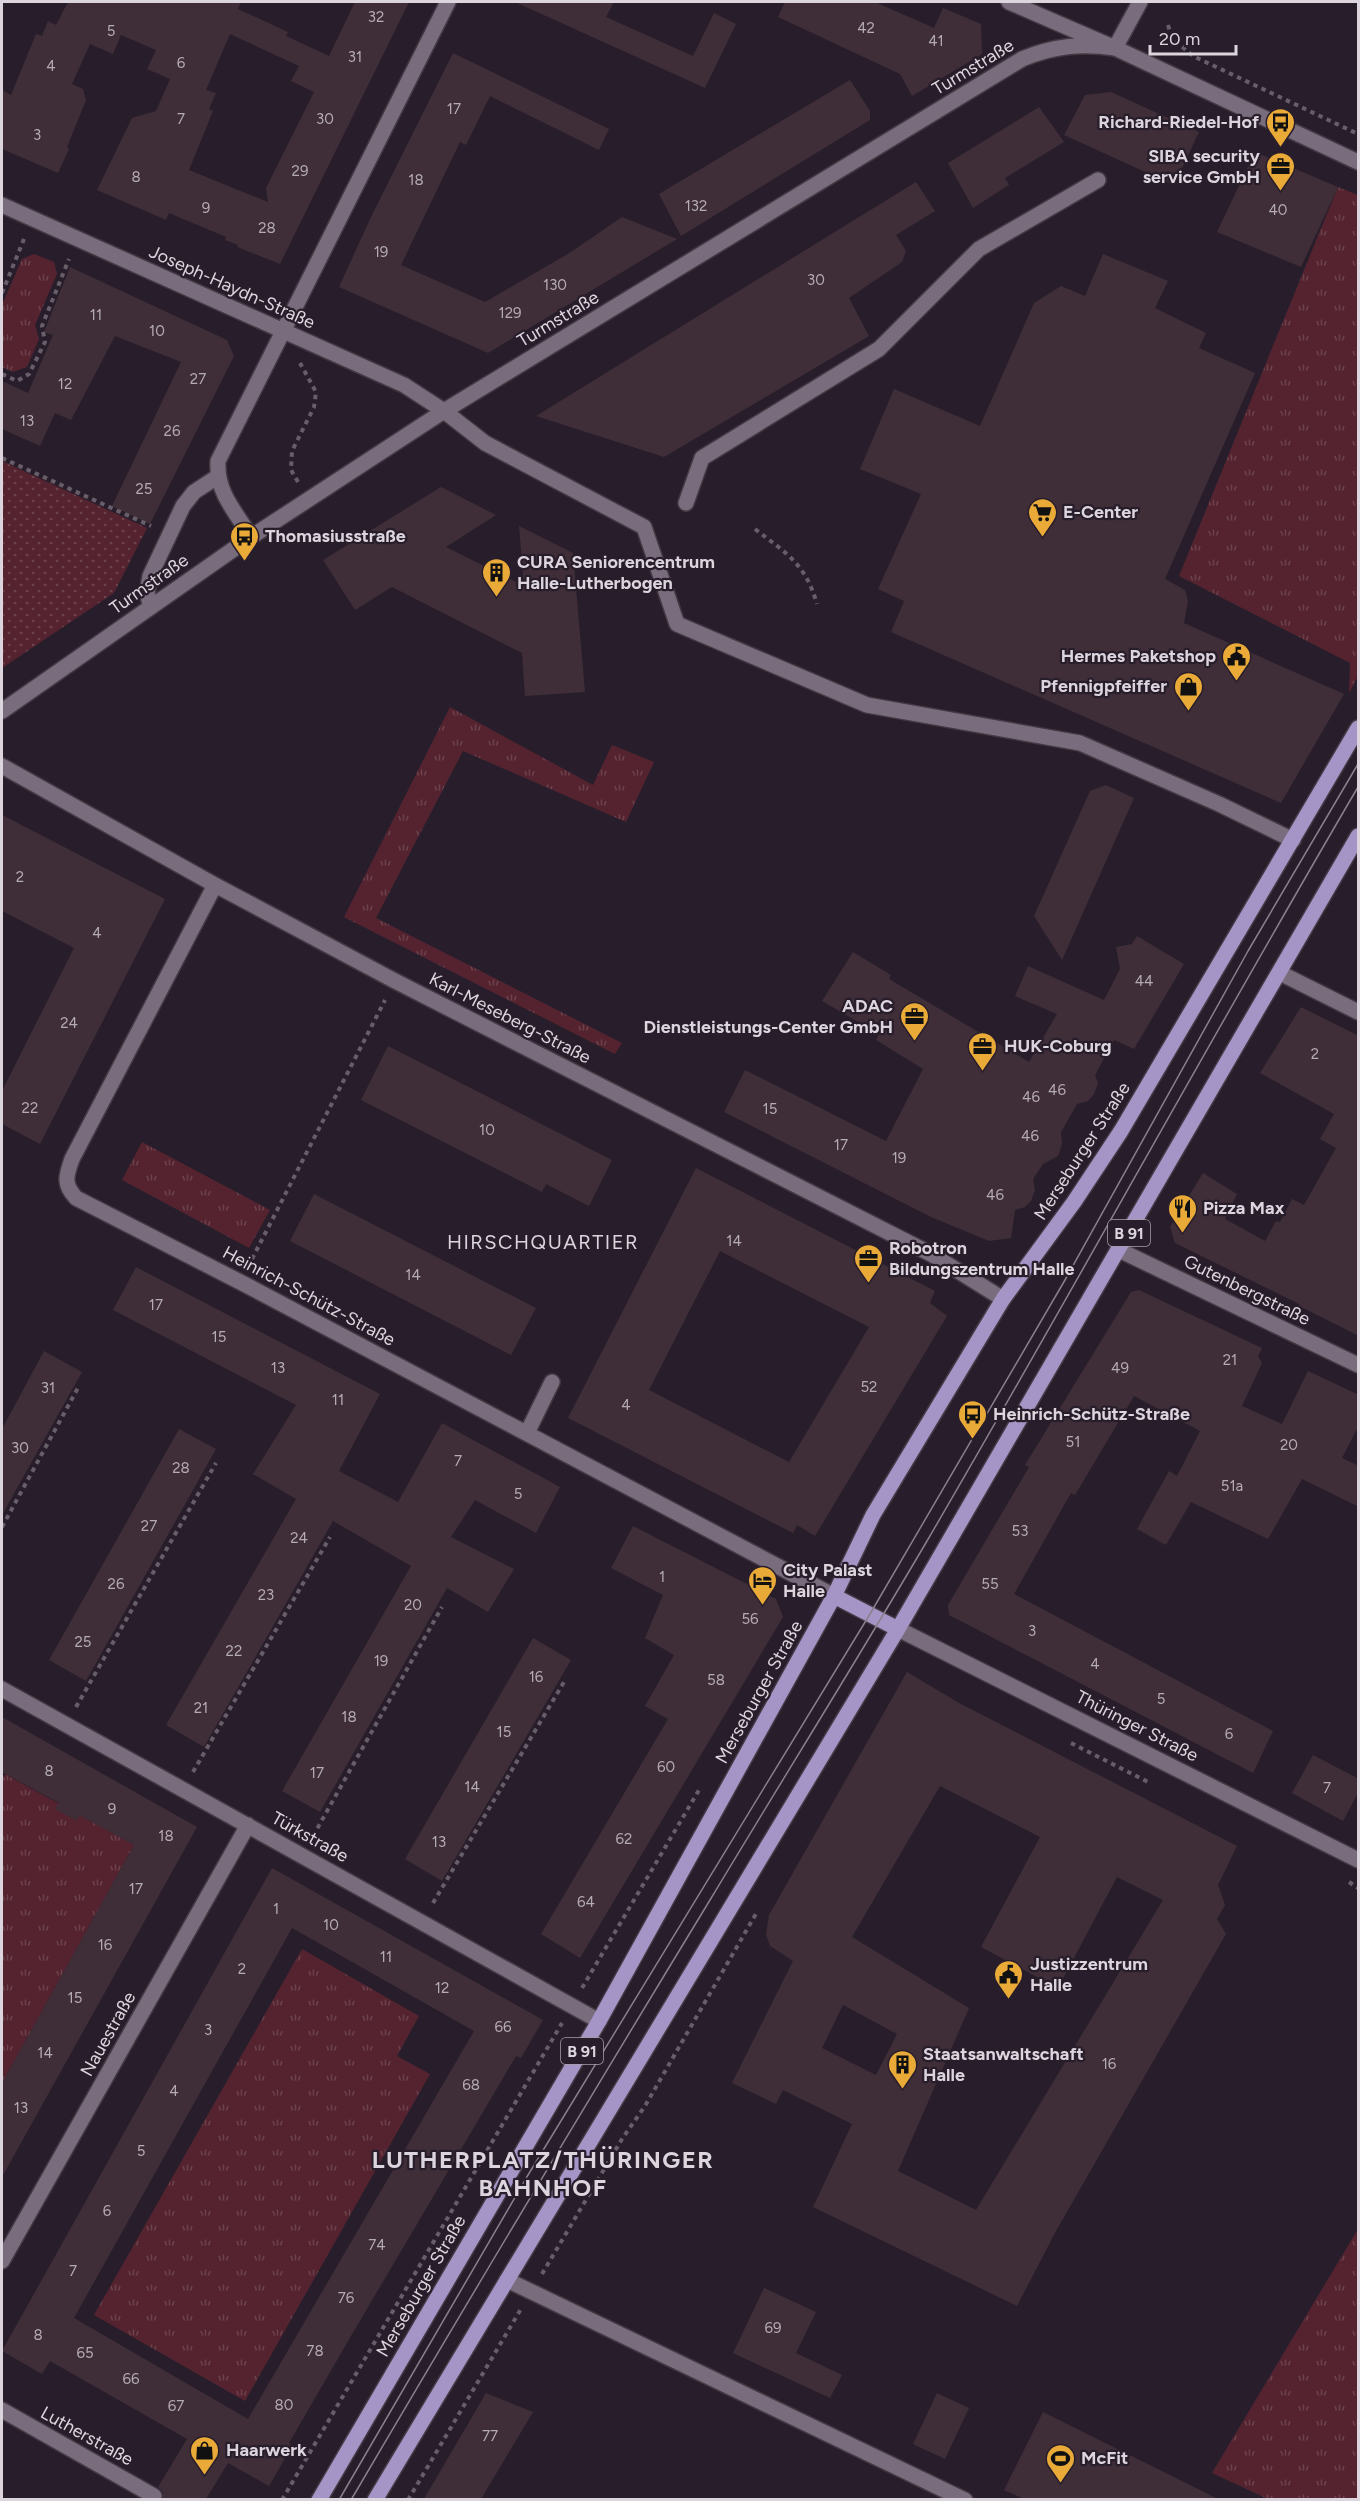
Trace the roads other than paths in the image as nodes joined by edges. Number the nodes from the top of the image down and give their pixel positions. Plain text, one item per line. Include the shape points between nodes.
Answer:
1 (448, 2) edge
2 (1009, 2) edge
3 (1140, 2) edge
4 (1115, 48) junction
5 (1359, 162) edge
6 (1098, 180) dead end
7 (2, 205) edge
8 (282, 331) junction
9 (444, 411) junction
10 (217, 477) junction
11 (686, 503) dead end
12 (251, 537) junction
13 (151, 607) junction
14 (2, 711) edge
15 (1359, 728) edge
16 (2, 766) edge
17 (1359, 836) edge
18 (1293, 840) junction
19 (215, 885) junction
20 (1280, 973) junction
21 (1359, 1012) edge
22 (1119, 1250) junction
23 (1003, 1299) junction
24 (1359, 1365) edge
25 (552, 1382) dead end
26 (527, 1433) junction
27 (834, 1596) junction
28 (898, 1629) junction
29 (2, 1689) edge
30 (248, 1825) junction
31 (1359, 1860) edge
32 (599, 2020) junction
33 (2, 2261) edge
34 (507, 2280) junction
35 (2, 2410) edge
36 (154, 2496) dead end
37 (319, 2499) edge
38 (375, 2499) edge
39 (965, 2499) edge

1 - 8 street
2 - 4 street
3 - 4 street
4 - 5 street
4 - 9 street, Turmstraße via 1070,45 1022,60
6 - 11 street via 979,249 879,349 702,458
7 - 8 street, Joseph-Haydn-Straße
8 - 9 street, Joseph-Haydn-Straße via 404,386
8 - 10 street via 218,460
9 - 12 street, Turmstraße
9 - 18 street, Joseph-Haydn-Straße via 484,443 644,527 677,624 867,705 1080,743
10 - 12 street via 223,494
10 - 13 street via 194,492 183,506 150,576 147,593
12 - 13 street, Turmstraße
13 - 14 street, Turmstraße
15 - 18 main road, Merseburger Straße / B 91
16 - 19 street, Karl-Meseberg-Straße
17 - 20 main road, B 91
18 - 23 main road, Merseburger Straße / B 91 via 1097,1169
19 - 23 street, Karl-Meseberg-Straße via 931,1254
19 - 26 street, Heinrich-Schütz-Straße via 72,1159 65,1177 68,1189 76,1198
20 - 21 street
20 - 22 main road, B 91
22 - 24 street, Gutenbergstraße
22 - 28 main road, B 91
23 - 27 main road, Merseburger Straße / B 91 via 873,1515
25 - 26 street
26 - 27 street, Heinrich-Schütz-Straße
27 - 28 main road
27 - 32 main road, Merseburger Straße / B 91
28 - 31 street, Thüringer Straße
28 - 34 main road, B 91
29 - 30 street, Türkstraße
30 - 32 street, Türkstraße
30 - 33 street, Nauestraße
32 - 37 main road, Merseburger Straße / B 91
34 - 38 main road, B 91
34 - 39 street
35 - 36 street, Lutherstraße

